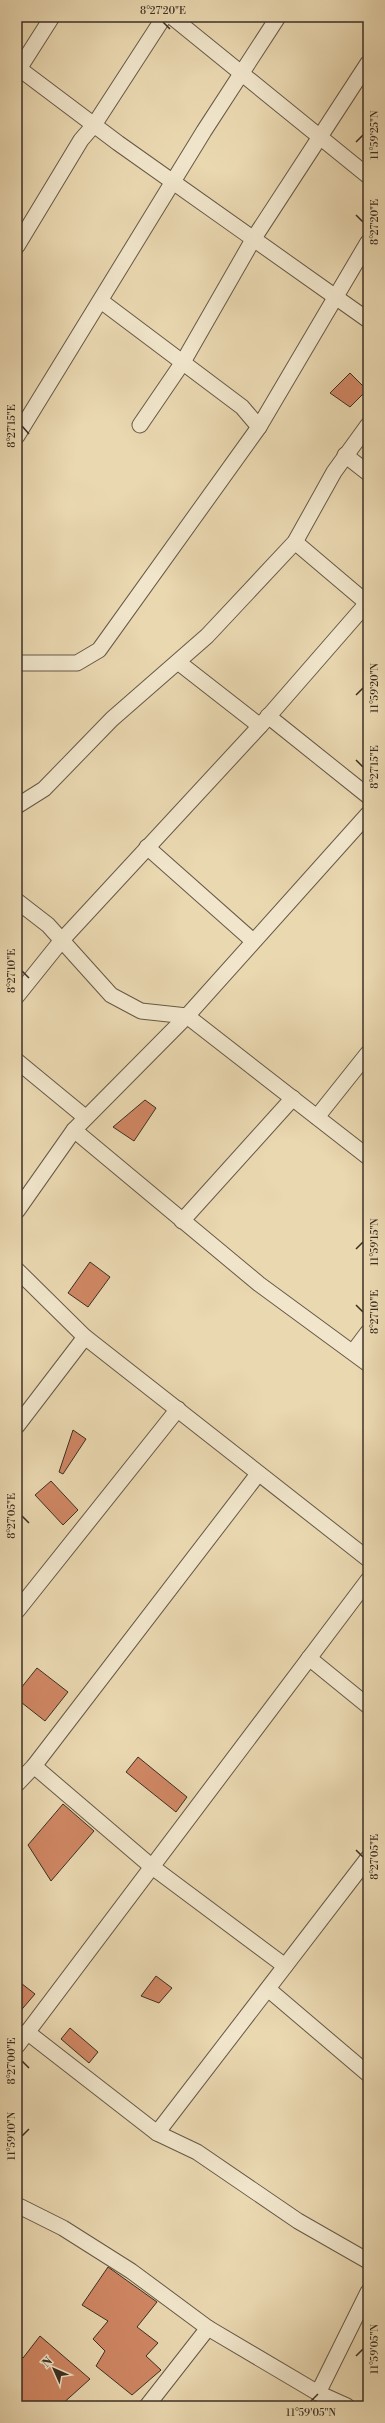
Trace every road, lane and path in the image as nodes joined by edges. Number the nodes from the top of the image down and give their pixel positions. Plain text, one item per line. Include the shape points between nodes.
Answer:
1 (52, 17) edge
2 (164, 17) edge
3 (172, 17) edge
4 (278, 17) edge
5 (368, 63) edge
6 (18, 69) edge
7 (243, 73) junction
8 (94, 125) junction
9 (320, 137) junction
10 (368, 176) edge
11 (174, 183) junction
12 (254, 238) junction
13 (368, 242) edge
14 (17, 246) edge
15 (335, 298) junction
16 (101, 301) junction
17 (368, 320) edge
18 (183, 362) junction
19 (140, 425) dead end
20 (368, 425) edge
21 (259, 427) junction
22 (17, 436) edge
23 (345, 456) junction
24 (368, 473) edge
25 (296, 542) junction
26 (368, 602) edge
27 (178, 662) junction
28 (17, 663) edge
29 (264, 721) junction
30 (368, 796) edge
31 (17, 806) edge
32 (368, 814) edge
33 (147, 847) junction
34 (17, 901) edge
35 (62, 940) junction
36 (252, 941) junction
37 (17, 996) edge
38 (186, 1016) junction
39 (368, 1053) edge
40 (17, 1061) edge
41 (292, 1098) junction
42 (85, 1117) junction
43 (317, 1117) junction
44 (74, 1130) junction
45 (368, 1157) edge
46 (17, 1211) edge
47 (182, 1221) junction
48 (18, 1272) edge
49 (368, 1332) edge
50 (85, 1337) junction
51 (353, 1352) junction
52 (368, 1364) edge
53 (178, 1409) junction
54 (17, 1426) edge
55 (258, 1474) junction
56 (368, 1559) edge
57 (368, 1580) edge
58 (17, 1611) edge
59 (309, 1658) junction
60 (368, 1706) edge
61 (34, 1766) junction
62 (17, 1784) edge
63 (368, 1858) edge
64 (151, 1866) junction
65 (285, 1966) junction
66 (268, 1989) junction
67 (27, 2032) junction
68 (17, 2046) edge
69 (368, 2074) edge
70 (158, 2133) junction
71 (17, 2205) edge
72 (368, 2261) edge
73 (368, 2292) edge
74 (208, 2328) junction
75 (318, 2392) junction
76 (147, 2406) edge
77 (347, 2406) edge

1 - 6 street
2 - 8 street
3 - 7 street
4 - 7 street
5 - 9 street
6 - 8 street
7 - 9 street
7 - 11 street
8 - 11 street
8 - 14 street via 81,140
9 - 10 street
9 - 12 street
11 - 12 street
11 - 16 street
12 - 15 street
12 - 18 street
13 - 15 street
15 - 17 street
15 - 21 street
16 - 18 street
16 - 22 street
18 - 19 street
18 - 21 street via 242,407
20 - 23 street
21 - 28 street via 99,650 77,663
23 - 24 street
23 - 25 street
25 - 26 street
25 - 27 street via 207,636
26 - 29 street
27 - 29 street
27 - 31 street via 112,719 44,789
29 - 30 street
29 - 33 street
32 - 36 street
33 - 35 street
33 - 36 street
34 - 35 street via 48,925
35 - 37 street
35 - 38 street via 111,995 141,1011
36 - 38 street
38 - 41 street
38 - 42 street
39 - 43 street
40 - 42 street
41 - 43 street
41 - 47 street
42 - 44 street
43 - 45 street
44 - 46 street
44 - 47 street
47 - 51 street via 259,1284
48 - 50 street
49 - 51 street
50 - 53 street
50 - 54 street
51 - 52 street
53 - 55 street
53 - 58 street
55 - 56 street
55 - 61 street
57 - 59 street
59 - 60 street
59 - 64 street
61 - 62 street
61 - 64 street
63 - 65 street
64 - 65 street
64 - 67 street
65 - 66 street
66 - 69 street
66 - 70 street
67 - 68 street
67 - 70 street
70 - 72 street via 197,2152 298,2221
71 - 74 street via 63,2228 131,2271
73 - 75 street
74 - 75 street
74 - 76 street
75 - 77 street

